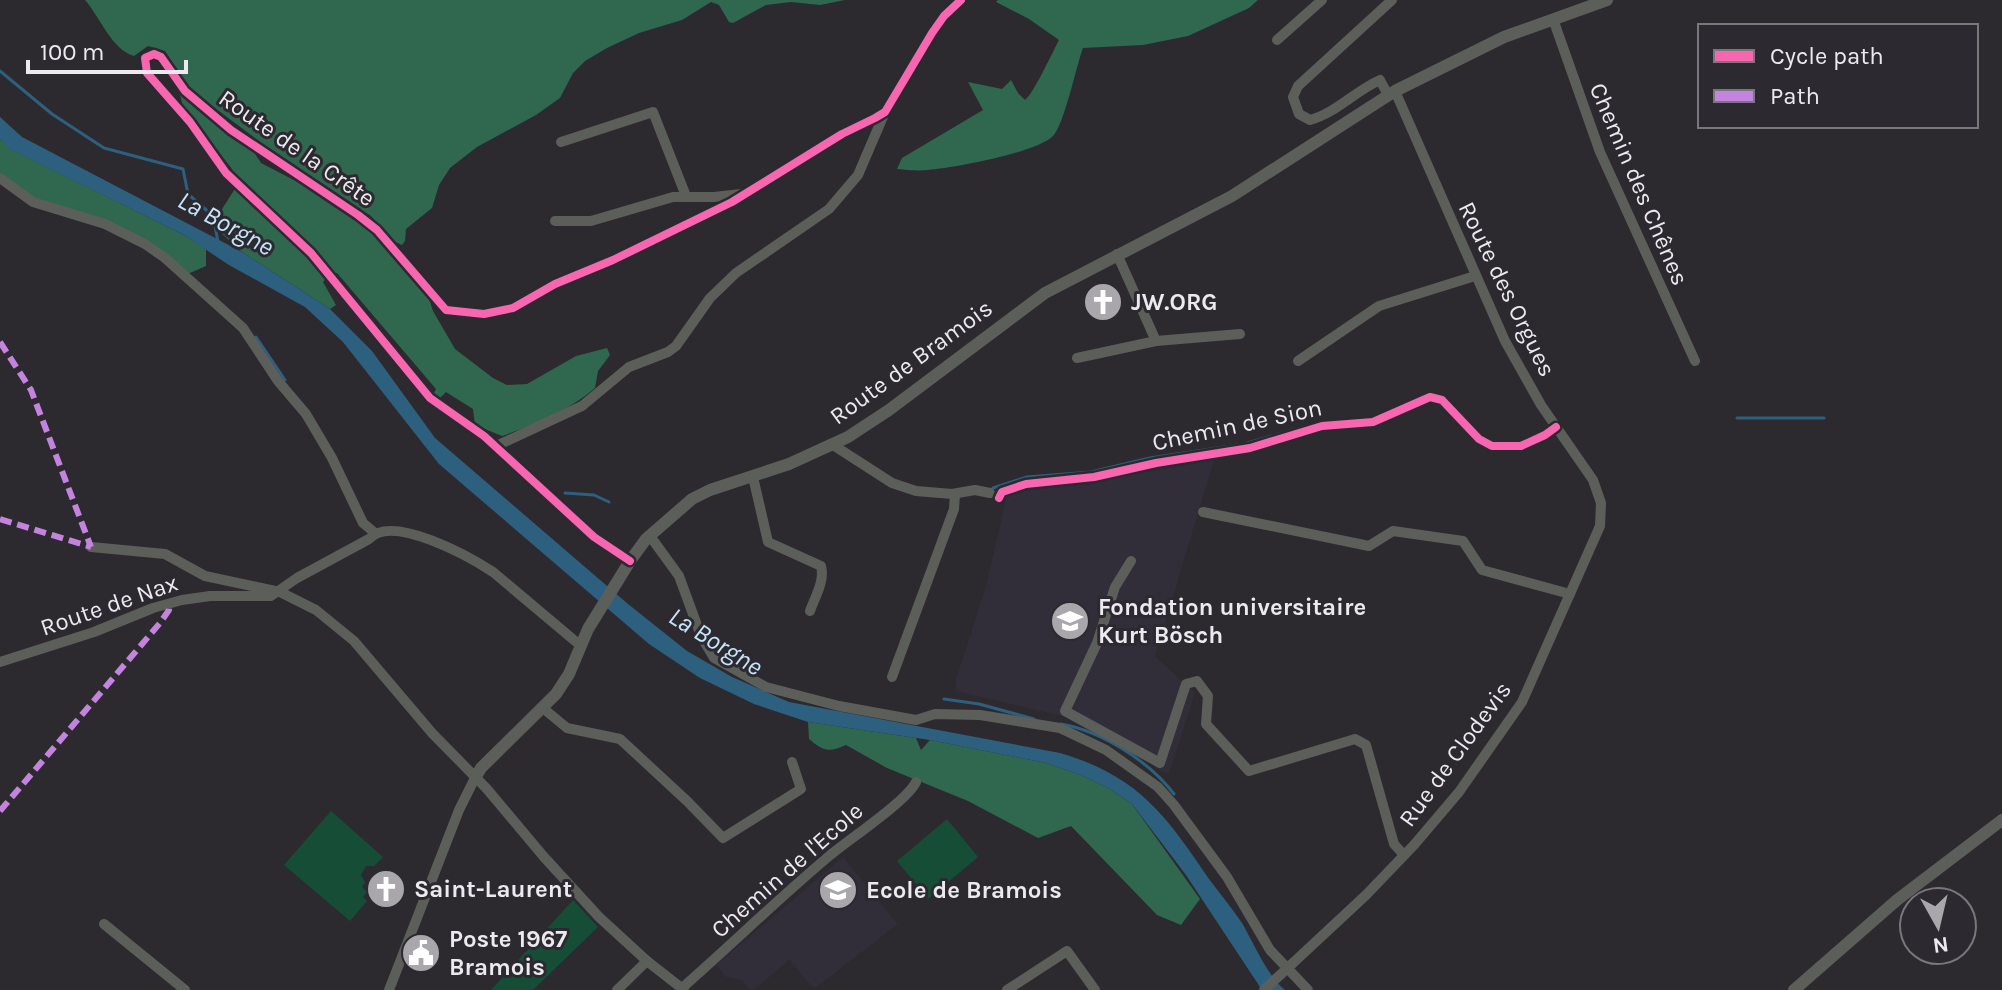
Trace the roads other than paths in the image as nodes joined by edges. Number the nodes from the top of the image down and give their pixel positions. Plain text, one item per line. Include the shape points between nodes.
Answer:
1 (961, 0) edge
2 (1322, 0) edge
3 (1392, 0) edge
4 (1607, 0) edge
5 (1578, 5) edge
6 (1553, 19) junction
7 (1277, 40) dead end
8 (1392, 93) junction
9 (885, 112) junction
10 (561, 142) dead end
11 (0, 178) edge
12 (744, 194) junction
13 (686, 196) junction
14 (555, 221) dead end
15 (1117, 254) junction
16 (1475, 276) junction
17 (1240, 334) dead end
18 (1156, 341) junction
19 (1077, 358) dead end
20 (1298, 361) dead end
21 (1695, 361) dead end
22 (833, 445) junction
23 (496, 446) junction
24 (753, 477) junction
25 (990, 493) dead end
26 (955, 494) junction
27 (1599, 494) joint
28 (1203, 512) dead end
29 (375, 533) junction
30 (650, 536) junction
31 (91, 547) dead end
32 (630, 561) junction
33 (1131, 561) dead end
34 (280, 592) junction
35 (1570, 594) junction
36 (810, 611) dead end
37 (581, 646) junction
38 (0, 662) edge
39 (892, 677) dead end
40 (544, 709) junction
41 (792, 762) dead end
42 (475, 778) junction
43 (916, 782) dead end
44 (2002, 820) edge
45 (1404, 855) junction
46 (104, 924) dead end
47 (647, 961) junction
48 (1286, 970) junction
49 (683, 989) edge
50 (185, 990) edge
51 (389, 990) edge
52 (617, 990) edge
53 (1007, 990) edge
54 (1095, 990) edge
55 (1264, 990) edge
56 (1308, 990) edge
57 (1794, 990) edge

1 - 9 street via 938,25
2 - 7 street
3 - 8 street via 1298,86 1293,97 1299,114 1310,120 1380,80
4 - 5 street, Route de Bramois
5 - 6 street, Route de Bramois
6 - 8 street, Route de Bramois via 1475,50
6 - 21 street, Chemin des Chênes via 1600,152
8 - 15 street, Route de Bramois via 1232,196
8 - 16 street, Route des Orgues
9 - 12 street, Route de la Crête
9 - 23 street via 858,175 829,209 736,273 710,298 676,346 629,367 582,406
10 - 13 street via 653,112
11 - 29 street via 33,202 105,224 145,244 243,328 306,414 363,523
12 - 13 street, Route de la Crête
12 - 23 street, Route de la Crête via 513,308 484,314 451,311 441,306 377,230 231,130 185,91 161,57 145,58 147,73 226,173 311,253 430,398
13 - 14 street, Route de la Crête via 591,221
15 - 18 street
15 - 22 street, Route de Bramois via 1034,301 889,410
16 - 20 street via 1379,306
16 - 27 street, Route des Orgues via 1522,372
17 - 18 street
18 - 19 street
22 - 24 street, Route de Bramois
22 - 26 street via 892,483
23 - 32 street, Route de la Crête via 594,537
24 - 30 street, Route de Bramois via 692,499
24 - 36 street via 768,542 823,570
25 - 26 street
26 - 39 street
27 - 35 street, Rue de Clodevis via 1600,526
28 - 35 street via 1369,546 1393,531 1463,541 1482,570
29 - 34 street
29 - 37 street via 428,539 478,562
30 - 32 street, Route de Bramois
30 - 48 street via 679,576 714,658 766,687 916,720 935,714 980,715 1060,728 1106,750 1174,805
31 - 34 street via 165,554 205,576
32 - 37 street, Route de Bramois
33 - 45 street via 1115,587 1097,643 1065,711 1160,763 1186,684 1197,681 1208,696 1206,724 1249,771 1355,739 1366,745 1394,844
34 - 38 street, Route de Nax via 182,600
34 - 42 street via 316,610 354,641
35 - 45 street, Rue de Clodevis via 1522,702 1459,792
37 - 40 street, Route de Bramois
40 - 41 street via 567,728 620,739 723,838 801,789
40 - 42 street, Route de Bramois
42 - 47 street via 566,883
42 - 51 street
43 - 49 street, Chemin de l'Ecole
44 - 57 street via 1897,900
45 - 48 street, Rue de Clodevis
46 - 50 street
47 - 49 street
47 - 52 street
48 - 55 street, Rue de Clodevis
48 - 56 street
53 - 54 street via 1067,951

